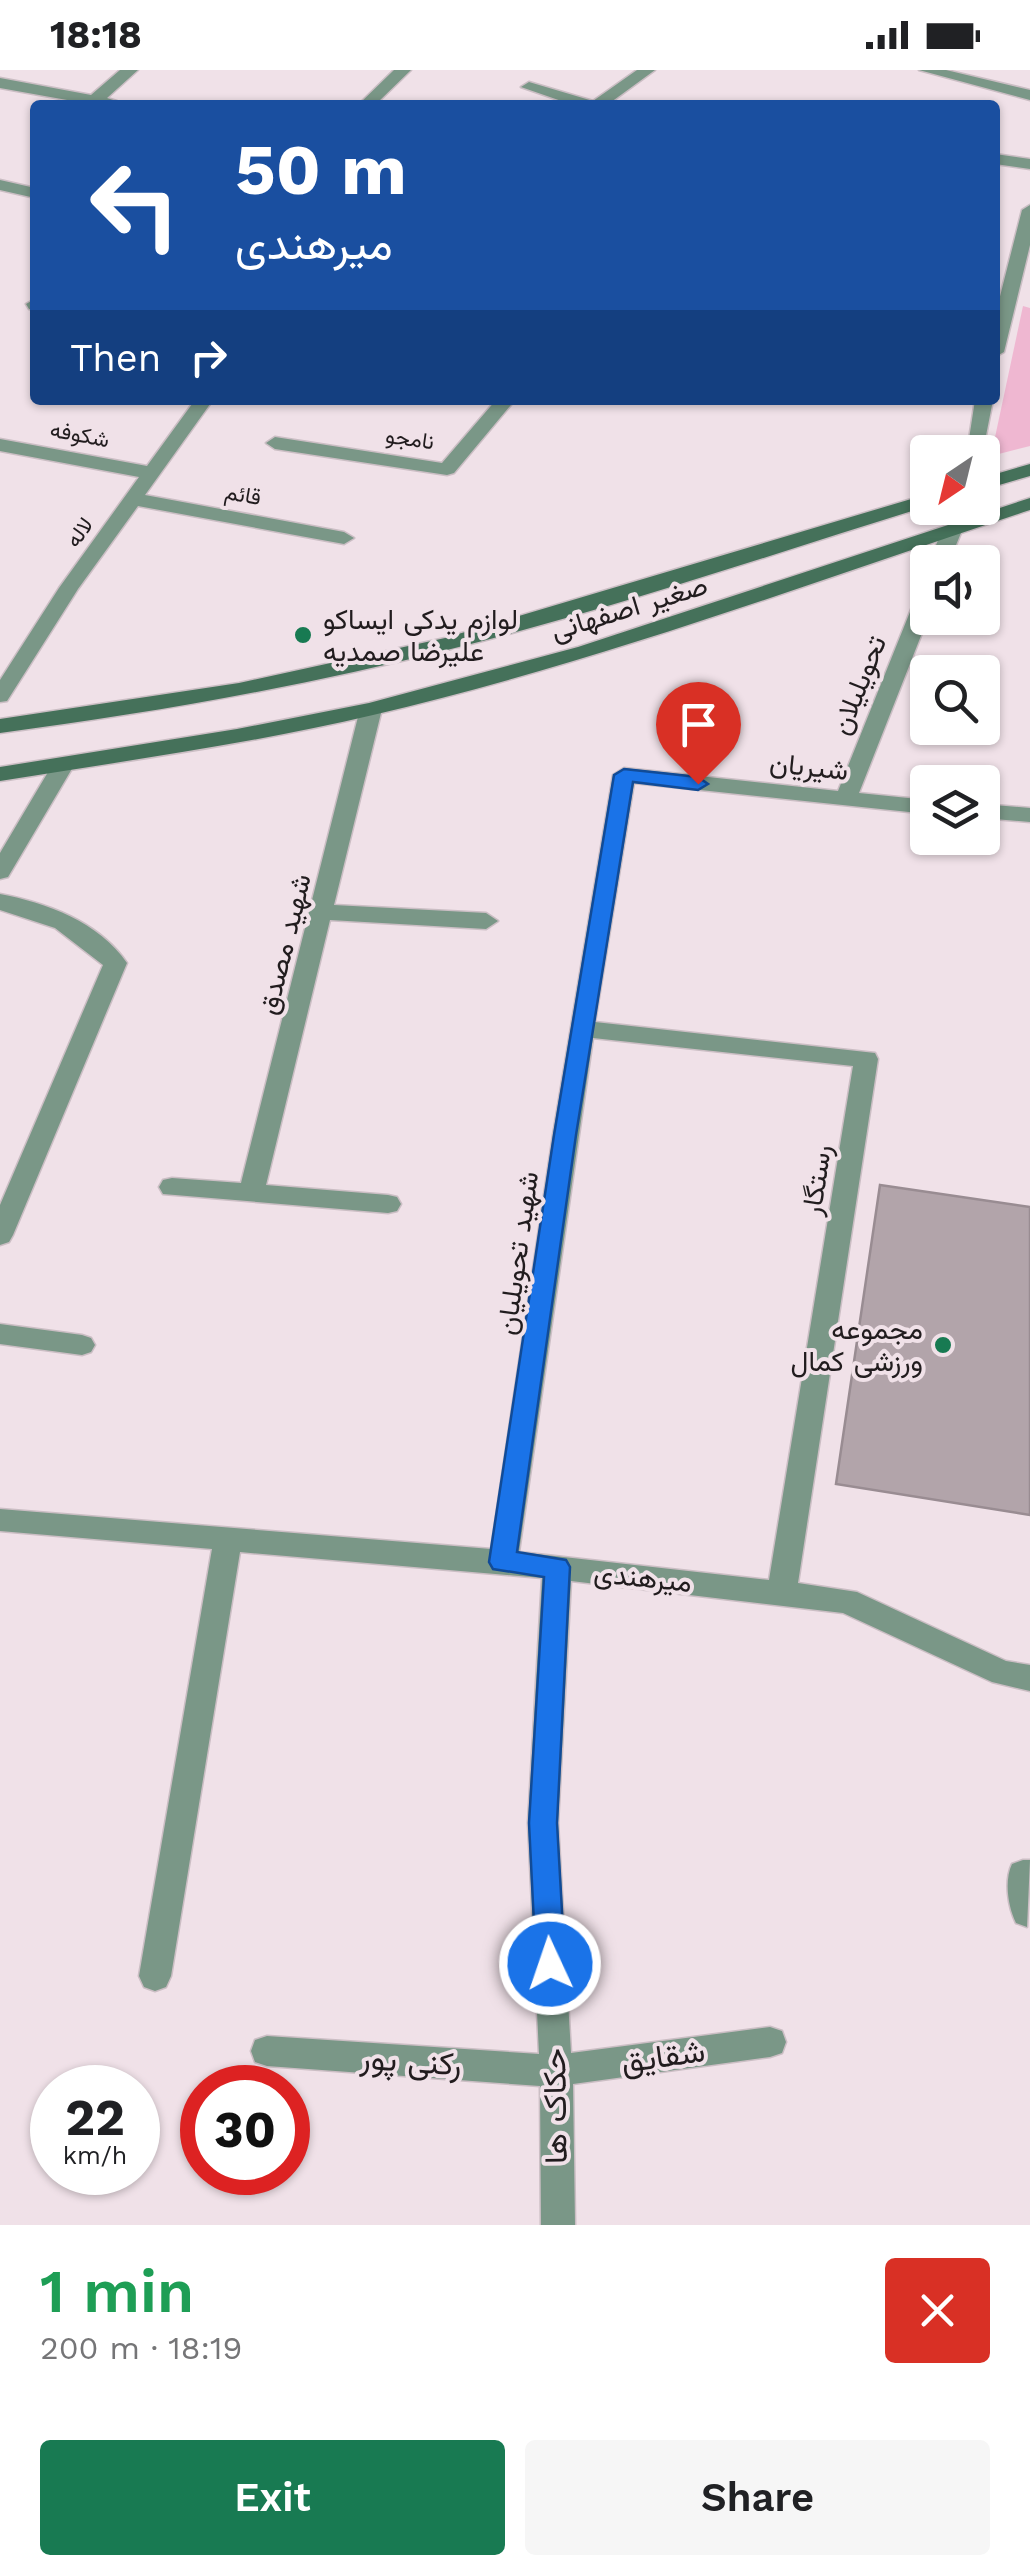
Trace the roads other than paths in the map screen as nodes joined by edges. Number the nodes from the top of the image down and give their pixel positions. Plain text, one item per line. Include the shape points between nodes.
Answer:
1 (130, 70) edge
2 (403, 70) edge
3 (647, 70) edge
4 (927, 70) edge
5 (0, 83) edge
6 (529, 87) dead end
7 (1030, 95) edge
8 (94, 100) joint
9 (371, 100) edge
10 (573, 100) edge
11 (605, 100) edge
12 (1000, 160) edge
13 (1030, 164) edge
14 (0, 185) edge
15 (30, 191) edge
16 (1030, 210) edge
17 (1000, 248) edge
18 (1020, 251) junction
19 (1008, 296) junction
20 (1030, 300) edge
21 (1000, 330) edge
22 (200, 405) edge
23 (502, 405) edge
24 (983, 405) edge
25 (979, 435) edge
26 (276, 443) dead end
27 (0, 445) edge
28 (1030, 470) edge
29 (152, 473) junction
30 (1000, 479) edge
31 (133, 498) junction
32 (1030, 504) edge
33 (910, 505) edge
34 (951, 533) junction
35 (344, 538) dead end
36 (946, 545) edge
37 (911, 635) edge
38 (0, 696) edge
39 (371, 709) junction
40 (0, 726) edge
41 (62, 766) junction
42 (0, 774) edge
43 (624, 775) joint
44 (845, 801) junction
45 (910, 806) edge
46 (1000, 813) edge
47 (1030, 815) edge
48 (0, 872) edge
49 (0, 902) edge
50 (324, 912) junction
51 (486, 921) dead end
52 (582, 1030) junction
53 (172, 1187) dead end
54 (252, 1193) junction
55 (6, 1203) edge
56 (388, 1204) dead end
57 (0, 1235) edge
58 (0, 1334) edge
59 (82, 1345) dead end
60 (0, 1520) edge
61 (228, 1539) junction
62 (502, 1562) junction
63 (557, 1567) junction
64 (782, 1592) junction
65 (1030, 1678) edge
66 (1030, 1874) edge
67 (1026, 1913) dead end
68 (155, 1976) dead end
69 (770, 2042) dead end
70 (267, 2051) dead end
71 (556, 2070) junction
72 (558, 2225) edge

1 - 8 street
2 - 9 street
3 - 11 street
4 - 7 street
5 - 8 street
6 - 10 street
12 - 13 street
14 - 15 street
16 - 18 street
17 - 18 street
18 - 19 street
19 - 20 street
19 - 21 street
22 - 29 street, لاله
23 - 26 street, نامجو via 447,469
24 - 25 street
27 - 29 street, شکوفه
28 - 30 main road
29 - 31 street, لاله
31 - 35 street, قائم
31 - 38 street, لاله
32 - 34 main road, صغیر اصفهانی
33 - 40 main road, صغیر اصفهانی via 382,660
34 - 36 street
34 - 39 main road, صغیر اصفهانی via 585,652
37 - 44 street, تحویلیلان
39 - 41 main road, صغیر اصفهانی
39 - 50 street, شهید مصدق
41 - 42 main road, صغیر اصفهانی
41 - 48 street
43 - 44 street, شیریان
43 - 52 street, شهید تحویلیان
44 - 45 street, شیریان
46 - 47 street
49 - 55 street via 28,906 90,936 115,963
50 - 51 street
50 - 54 street, شهید مصدق
52 - 62 street, شهید تحویلیان
52 - 64 street, رستگار via 866,1060
53 - 54 street
54 - 56 street
55 - 57 street
58 - 59 street
60 - 61 street, میرهندی
61 - 62 street, میرهندی
61 - 68 street
62 - 63 street, میرهندی
63 - 64 street, میرهندی
63 - 71 street, حکاک ها via 543,1823
64 - 65 street, میرهندی via 847,1601 1002,1673
66 - 67 street via 1023,1874
69 - 71 street, شقایق
70 - 71 street, رکنی پور
71 - 72 street, حکاک ها

